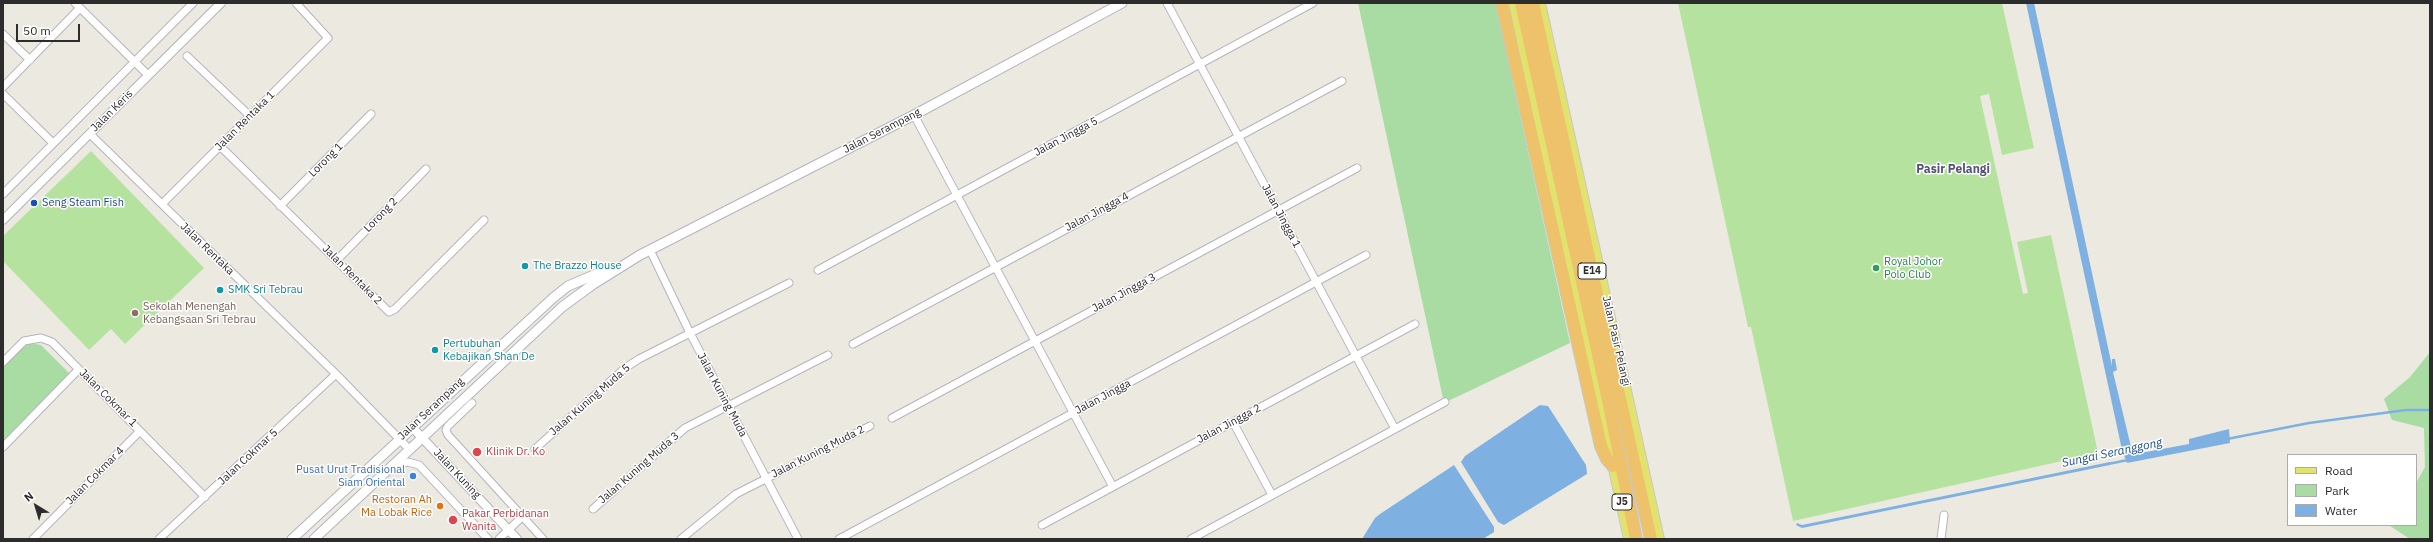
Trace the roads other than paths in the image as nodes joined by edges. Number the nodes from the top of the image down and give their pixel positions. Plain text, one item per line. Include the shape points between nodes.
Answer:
1 (193, 3) edge
2 (221, 3) edge
3 (296, 3) edge
4 (1122, 3) edge
5 (1167, 3) edge
6 (1313, 3) edge
7 (1502, 3) edge
8 (1514, 3) edge
9 (1521, 3) edge
10 (1533, 3) edge
11 (1540, 3) edge
12 (78, 6) edge
13 (3, 34) edge
14 (187, 56) dead end
15 (30, 60) junction
16 (134, 62) junction
17 (1200, 64) junction
18 (148, 75) junction
19 (1342, 81) dead end
20 (3, 87) edge
21 (3, 94) edge
22 (371, 114) dead end
23 (914, 115) junction
24 (250, 116) junction
25 (90, 134) junction
26 (1239, 136) junction
27 (53, 143) junction
28 (220, 146) junction
29 (1357, 168) dead end
30 (426, 170) dead end
31 (3, 194) edge
32 (957, 195) junction
33 (162, 204) junction
34 (280, 206) junction
35 (1278, 210) junction
36 (3, 220) edge
37 (484, 220) dead end
38 (650, 250) junction
39 (640, 255) junction
40 (1366, 255) dead end
41 (337, 260) junction
42 (996, 267) junction
43 (818, 270) dead end
44 (1316, 282) junction
45 (789, 283) dead end
46 (1415, 324) dead end
47 (690, 333) junction
48 (1035, 341) junction
49 (853, 344) dead end
50 (828, 355) dead end
51 (1356, 356) junction
52 (3, 362) edge
53 (79, 369) junction
54 (336, 374) junction
55 (1445, 402) dead end
56 (472, 403) dead end
57 (728, 407) junction
58 (1074, 413) junction
59 (892, 418) dead end
60 (1233, 422) junction
61 (870, 426) dead end
62 (412, 427) junction
63 (1395, 429) junction
64 (140, 431) junction
65 (422, 437) junction
66 (399, 439) junction
67 (3, 447) edge
68 (409, 449) junction
69 (535, 449) dead end
70 (392, 465) junction
71 (1613, 466) junction
72 (766, 478) junction
73 (1113, 487) junction
74 (1272, 495) junction
75 (205, 497) junction
76 (593, 509) dead end
77 (1944, 515) dead end
78 (522, 517) junction
79 (1042, 525) dead end
80 (509, 530) junction
81 (33, 539) edge
82 (159, 539) edge
83 (292, 539) edge
84 (314, 539) edge
85 (488, 539) edge
86 (498, 539) edge
87 (517, 539) edge
88 (543, 539) edge
89 (681, 539) edge
90 (798, 539) edge
91 (839, 539) edge
92 (1191, 539) edge
93 (1629, 539) edge
94 (1636, 539) edge
95 (1651, 539) edge
96 (1658, 539) edge
97 (1941, 539) edge

1 - 16 street
2 - 18 street, Jalan Keris
3 - 24 street, Jalan Rentaka 1 via 328,38
4 - 23 main road, Jalan Serampang
5 - 17 street, Jalan Jingga 1
6 - 17 street, Jalan Jingga 5
7 - 71 highway via 1601,446
8 - 71 main road, J5
9 - 94 highway, E14
10 - 95 highway, E14
11 - 96 main road, Jalan Pasir Pelangi
12 - 15 street
12 - 16 street
13 - 15 street
14 - 24 street
15 - 20 street
16 - 18 street
16 - 27 street
17 - 26 street, Jalan Jingga 1
17 - 32 street, Jalan Jingga 5
18 - 25 street, Jalan Keris
19 - 26 street, Jalan Jingga 4
21 - 27 street
22 - 34 street, Lorong 1
23 - 32 street
23 - 38 main road, Jalan Serampang
24 - 28 street, Jalan Rentaka 1
25 - 33 street, Jalan Rentaka
25 - 36 street, Jalan Keris
26 - 35 street, Jalan Jingga 1
26 - 42 street, Jalan Jingga 4
27 - 31 street
28 - 33 street, Jalan Rentaka 1
28 - 34 street, Jalan Rentaka 2
29 - 35 street, Jalan Jingga 3
30 - 41 street, Lorong 2
32 - 42 street
32 - 43 street, Jalan Jingga 5
33 - 54 street, Jalan Rentaka
34 - 41 street, Jalan Rentaka 2
35 - 44 street, Jalan Jingga 1
35 - 48 street, Jalan Jingga 3
37 - 41 street, Jalan Rentaka 2 via 390,312
38 - 39 main road, Jalan Serampang
38 - 47 street, Jalan Kuning Muda
39 - 62 main road, Jalan Serampang via 568,286
39 - 65 main road, Jalan Serampang via 562,307
40 - 44 street, Jalan Jingga
42 - 48 street
42 - 49 street, Jalan Jingga 4
44 - 51 street, Jalan Jingga 1
44 - 58 street, Jalan Jingga
45 - 47 street, Jalan Kuning Muda 5
46 - 51 street, Jalan Jingga 2
47 - 57 street, Jalan Kuning Muda
47 - 69 street, Jalan Kuning Muda 5 via 625,368
48 - 58 street
48 - 59 street, Jalan Jingga 3
50 - 57 street, Jalan Kuning Muda 3
51 - 60 street, Jalan Jingga 2
51 - 63 street, Jalan Jingga 1
52 - 53 street, Jalan Cokmar 1 via 24,341 41,338 58,347
53 - 64 street, Jalan Cokmar 1
53 - 67 street
54 - 66 street, Jalan Rentaka
54 - 75 street, Jalan Cokmar 5
55 - 63 street
56 - 78 street via 448,426 448,435
57 - 72 street, Jalan Kuning Muda
57 - 76 street, Jalan Kuning Muda 3 via 675,435
58 - 73 street
58 - 91 street, Jalan Jingga
60 - 73 street, Jalan Jingga 2
60 - 74 street
61 - 72 street, Jalan Kuning Muda 2
62 - 65 street, Jalan Kuning
62 - 66 main road, Jalan Serampang
63 - 74 street
64 - 75 street, Jalan Cokmar 1
64 - 81 street, Jalan Cokmar 4
65 - 68 main road, Jalan Serampang
65 - 80 street, Jalan Kuning
66 - 68 street, Jalan Rentaka
66 - 83 main road, Jalan Serampang
68 - 70 main road, Jalan Serampang
70 - 84 main road, Jalan Serampang
70 - 85 street via 408,462 419,465
71 - 93 main road, J5
72 - 89 street, Jalan Kuning Muda 2 via 736,494
72 - 90 street, Jalan Kuning Muda
73 - 79 street, Jalan Jingga 2
74 - 92 street
75 - 82 street, Jalan Cokmar 5
77 - 97 street
78 - 80 street
78 - 88 street
80 - 86 street
80 - 87 street, Jalan Kuning

